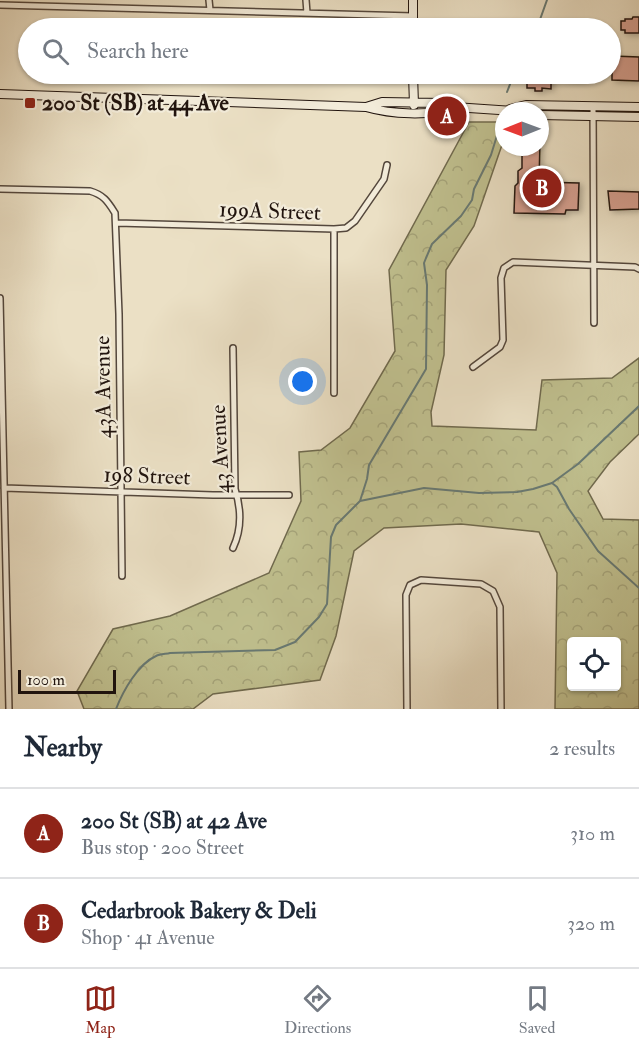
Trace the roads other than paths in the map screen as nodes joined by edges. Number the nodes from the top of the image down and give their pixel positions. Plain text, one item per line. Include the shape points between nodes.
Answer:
1 (113, 0) edge
2 (209, 0) edge
3 (306, 0) edge
4 (413, 0) edge
5 (0, 5) edge
6 (113, 7) junction
7 (210, 10) junction
8 (307, 13) junction
9 (413, 16) joint
10 (414, 84) edge
11 (0, 94) edge
12 (414, 102) junction
13 (549, 105) edge
14 (593, 106) junction
15 (366, 107) junction
16 (454, 107) junction
17 (639, 107) edge
18 (495, 109) edge
19 (414, 112) junction
20 (549, 115) edge
21 (592, 116) junction
22 (639, 117) edge
23 (387, 165) dead end
24 (0, 189) edge
25 (117, 223) junction
26 (334, 229) junction
27 (593, 265) junction
28 (639, 269) edge
29 (0, 298) edge
30 (594, 323) dead end
31 (233, 348) dead end
32 (1, 357) edge
33 (473, 367) dead end
34 (334, 393) dead end
35 (1, 457) edge
36 (4, 488) junction
37 (121, 492) junction
38 (237, 495) junction
39 (289, 495) dead end
40 (234, 548) dead end
41 (122, 576) dead end
42 (9, 709) edge
43 (407, 709) edge
44 (501, 709) edge

1 - 6 street
2 - 7 street
3 - 8 street
4 - 9 main road
5 - 6 street
6 - 7 street
7 - 8 street
8 - 9 street
10 - 12 main road
11 - 15 main road
12 - 15 main road via 382,102
12 - 16 main road
12 - 19 main road
13 - 14 main road
14 - 17 main road
14 - 21 street
15 - 19 main road via 381,112
16 - 18 main road
16 - 19 main road via 443,112
20 - 21 main road
21 - 22 main road
21 - 27 street
23 - 26 street, 199A Street via 384,179 355,221 346,228
24 - 25 street, 43A Avenue via 90,191 106,200
25 - 26 street, 199A Street
25 - 37 street, 43A Avenue
26 - 34 street
27 - 28 street
27 - 30 street
27 - 33 street via 513,262 504,268 501,347
29 - 32 street
31 - 38 street, 43 Avenue
32 - 35 street
35 - 36 street
36 - 37 street, 198 Street
36 - 42 street
37 - 38 street, 198 Street
37 - 41 street, 43A Avenue
38 - 39 street, 198 Street
38 - 40 street, 43 Avenue via 240,535
43 - 44 street via 406,595 410,585 421,580 481,584 493,591 500,607

